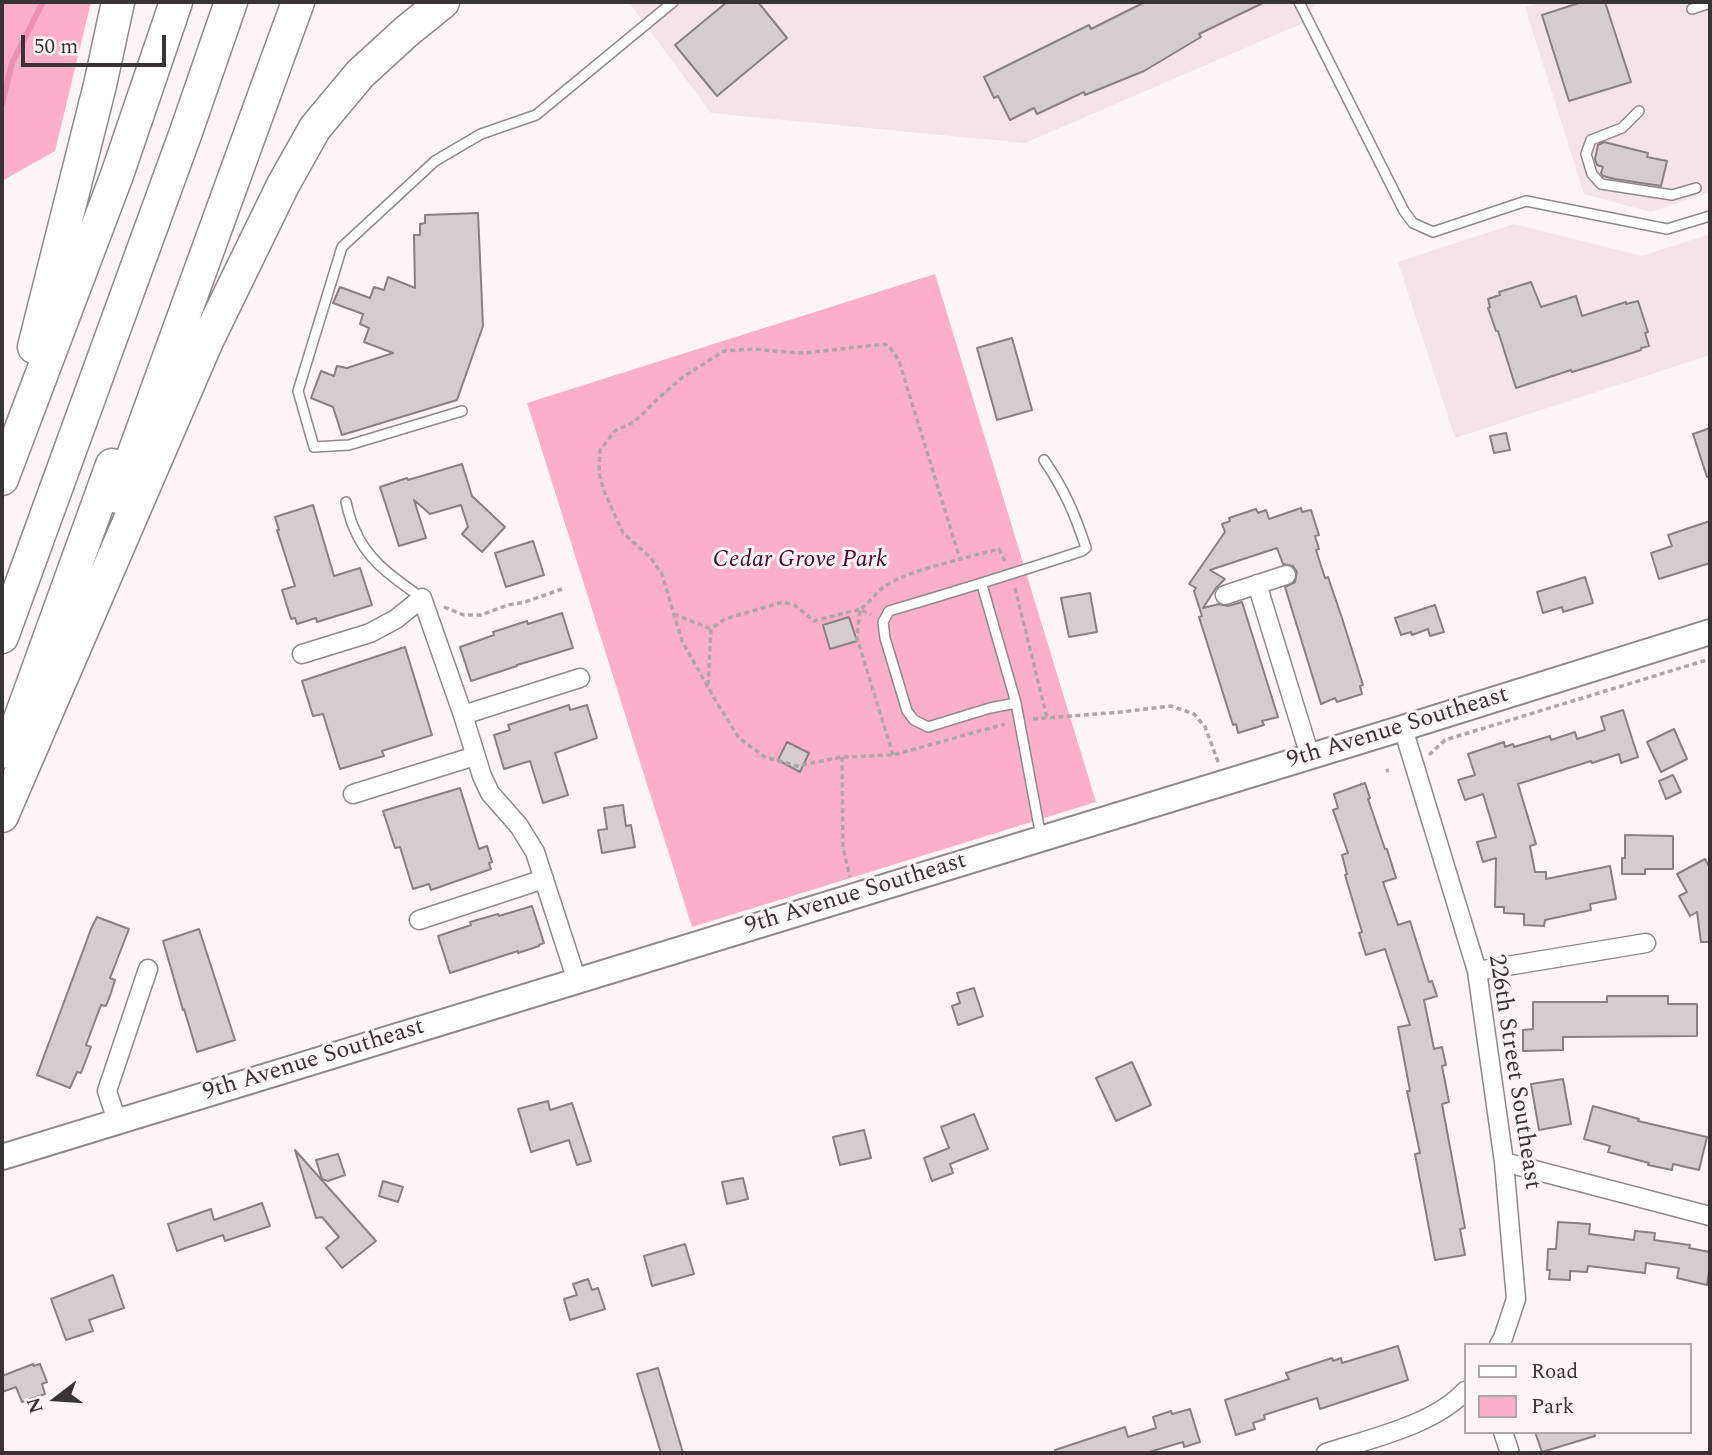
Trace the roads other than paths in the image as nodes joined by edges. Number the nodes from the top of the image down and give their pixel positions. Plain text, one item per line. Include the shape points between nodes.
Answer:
1 (118, 2) edge
2 (176, 2) edge
3 (222, 2) edge
4 (231, 2) edge
5 (281, 2) edge
6 (298, 2) edge
7 (443, 2) edge
8 (673, 2) edge
9 (1298, 2) edge
10 (1710, 3) edge
11 (1692, 9) dead end
12 (1639, 111) dead end
13 (1696, 188) dead end
14 (1710, 216) edge
15 (462, 411) dead end
16 (1044, 460) dead end
17 (2, 472) edge
18 (2, 479) edge
19 (346, 502) dead end
20 (1286, 575) dead end
21 (1257, 584) junction
22 (982, 585) junction
23 (1225, 595) dead end
24 (422, 597) junction
25 (2, 599) edge
26 (1710, 632) edge
27 (2, 637) edge
28 (302, 654) dead end
29 (580, 678) dead end
30 (1016, 703) junction
31 (463, 715) junction
32 (1403, 728) junction
33 (475, 756) junction
34 (1310, 757) junction
35 (2, 770) edge
36 (353, 794) dead end
37 (2, 815) edge
38 (1042, 839) junction
39 (544, 879) junction
40 (419, 920) dead end
41 (1646, 943) dead end
42 (148, 969) dead end
43 (1477, 971) junction
44 (577, 981) junction
45 (117, 1121) junction
46 (2, 1157) edge
47 (1504, 1162) junction
48 (1710, 1216) edge
49 (1500, 1343) edge
50 (1464, 1392) edge
51 (1504, 1434) edge
52 (1326, 1453) edge
53 (1510, 1453) edge

1 - 17 highway
2 - 18 highway via 117,175
3 - 25 highway
4 - 27 highway
5 - 35 highway
6 - 37 highway
7 - 37 highway via 360,74 315,128 283,185 207,341
8 - 15 lane via 536,115 481,134 435,161 342,247 298,391 314,447 349,445
9 - 14 lane via 1413,223 1433,232 1527,201 1667,229
10 - 11 lane
12 - 13 lane via 1622,128 1591,140 1586,154 1592,174 1601,184 1672,195
16 - 22 lane via 1060,483 1086,548
19 - 24 lane via 371,558
20 - 21 street
21 - 23 street
21 - 34 street
22 - 30 lane
22 - 30 lane via 889,611 883,622 885,638 906,711 928,727
24 - 28 street via 376,630
24 - 31 street
26 - 32 main road, 9th Avenue Southeast
29 - 31 street
30 - 38 lane
31 - 33 street
32 - 34 main road, 9th Avenue Southeast
32 - 43 street, 226th Street Southeast
33 - 36 street
33 - 39 street via 490,793 535,852
34 - 38 main road, 9th Avenue Southeast
38 - 44 main road, 9th Avenue Southeast
39 - 40 street
39 - 44 street
41 - 43 street
42 - 45 street via 107,1091
43 - 47 street, 226th Street Southeast
44 - 45 main road, 9th Avenue Southeast
45 - 46 main road, 9th Avenue Southeast
47 - 48 street
47 - 49 street, 226th Street Southeast via 1516,1299
50 - 52 street via 1456,1402 1414,1425
51 - 53 street

